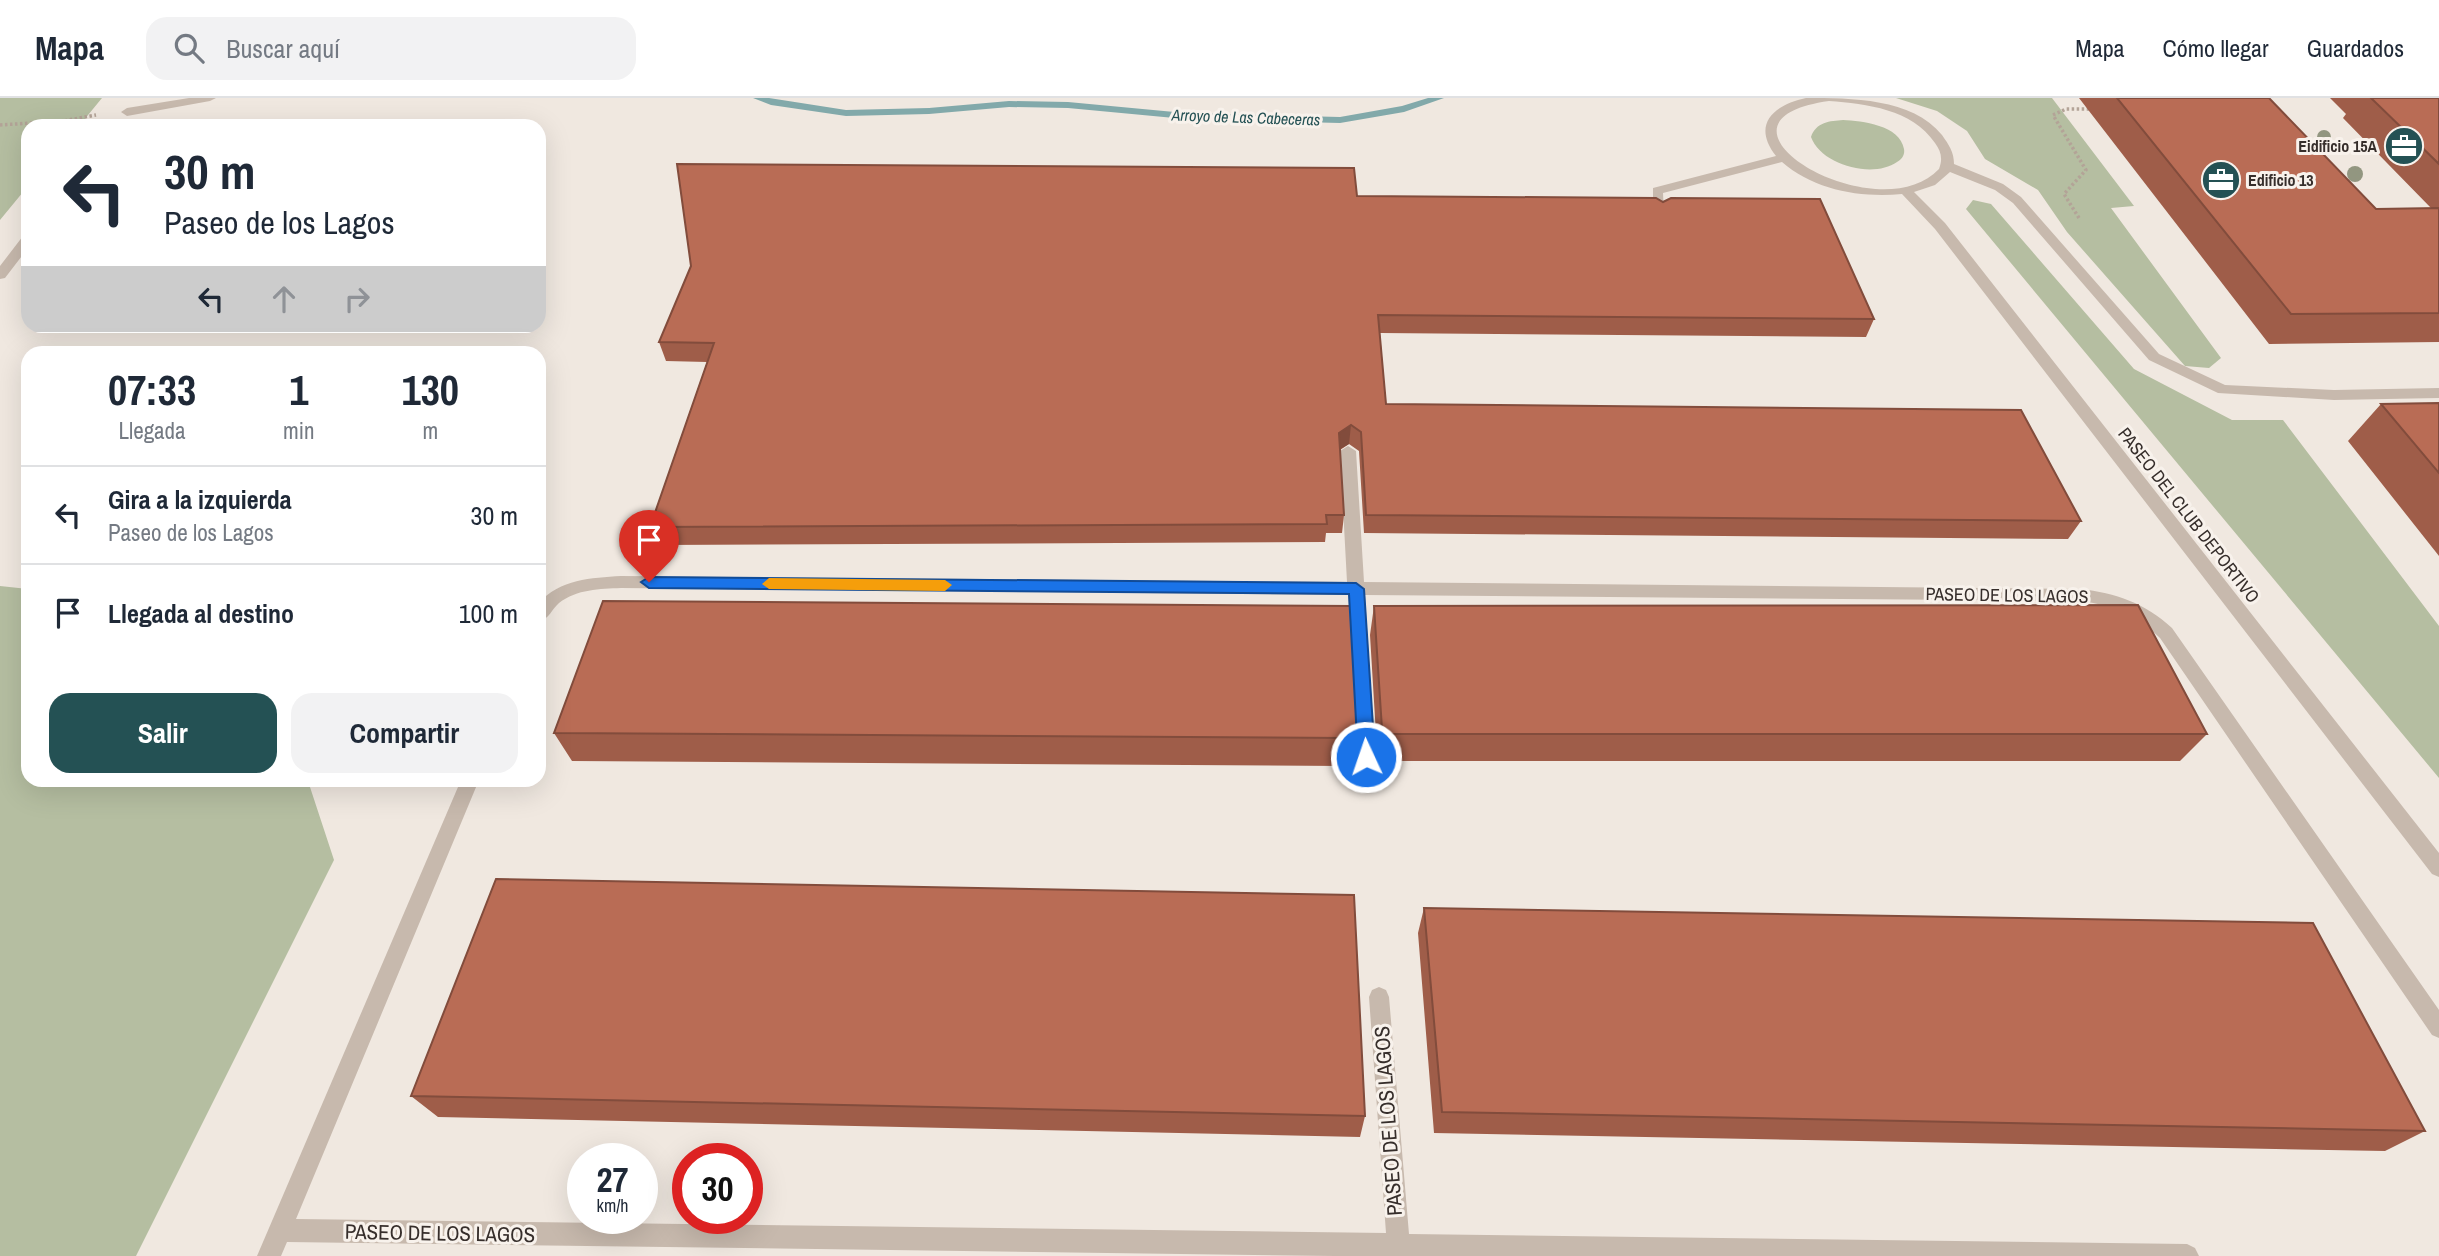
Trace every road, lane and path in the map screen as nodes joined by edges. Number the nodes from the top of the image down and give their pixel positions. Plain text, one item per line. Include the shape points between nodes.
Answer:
1 (138, 98) edge
2 (210, 98) edge
3 (1829, 98) edge
4 (2094, 109) dead end
5 (127, 112) junction
6 (77, 119) edge
7 (122, 119) edge
8 (21, 124) edge
9 (0, 125) edge
10 (1783, 159) junction
11 (1947, 166) junction
12 (1905, 191) junction
13 (1657, 215) edge
14 (2083, 225) dead end
15 (21, 248) edge
16 (0, 275) edge
17 (2439, 393) edge
18 (1348, 451) edge
19 (1356, 589) junction
20 (546, 607) edge
21 (1366, 757) dead end
22 (467, 787) edge
23 (2439, 867) edge
24 (1378, 997) dead end
25 (2439, 1028) edge
26 (281, 1230) junction
27 (1398, 1251) edge
28 (269, 1256) edge
29 (2187, 1256) edge

1 - 5 street
2 - 5 street
3 - 10 street via 1806,101 1774,118 1769,130
3 - 11 street via 1905,113 1940,138
4 - 14 path via 2066,109 2053,115 2086,170 2064,194
5 - 6 path
5 - 7 street
8 - 9 path
10 - 12 street via 1825,182 1879,192
10 - 13 street via 1657,191
11 - 12 street via 1939,177
11 - 17 street via 1999,187 2017,200 2154,357 2223,390
12 - 23 street, PASEO DEL CLUB DEPORTIVO via 1940,226
15 - 16 street
18 - 19 street
19 - 20 street, PASEO DE LOS LAGOS via 621,582 577,586 552,598
19 - 21 street
19 - 25 street, PASEO DE LOS LAGOS via 2080,595 2108,597 2129,605 2165,633
22 - 26 street
24 - 27 street, PASEO DE LOS LAGOS
26 - 27 street, PASEO DE LOS LAGOS
26 - 28 street
27 - 29 street, PASEO DE LOS LAGOS

